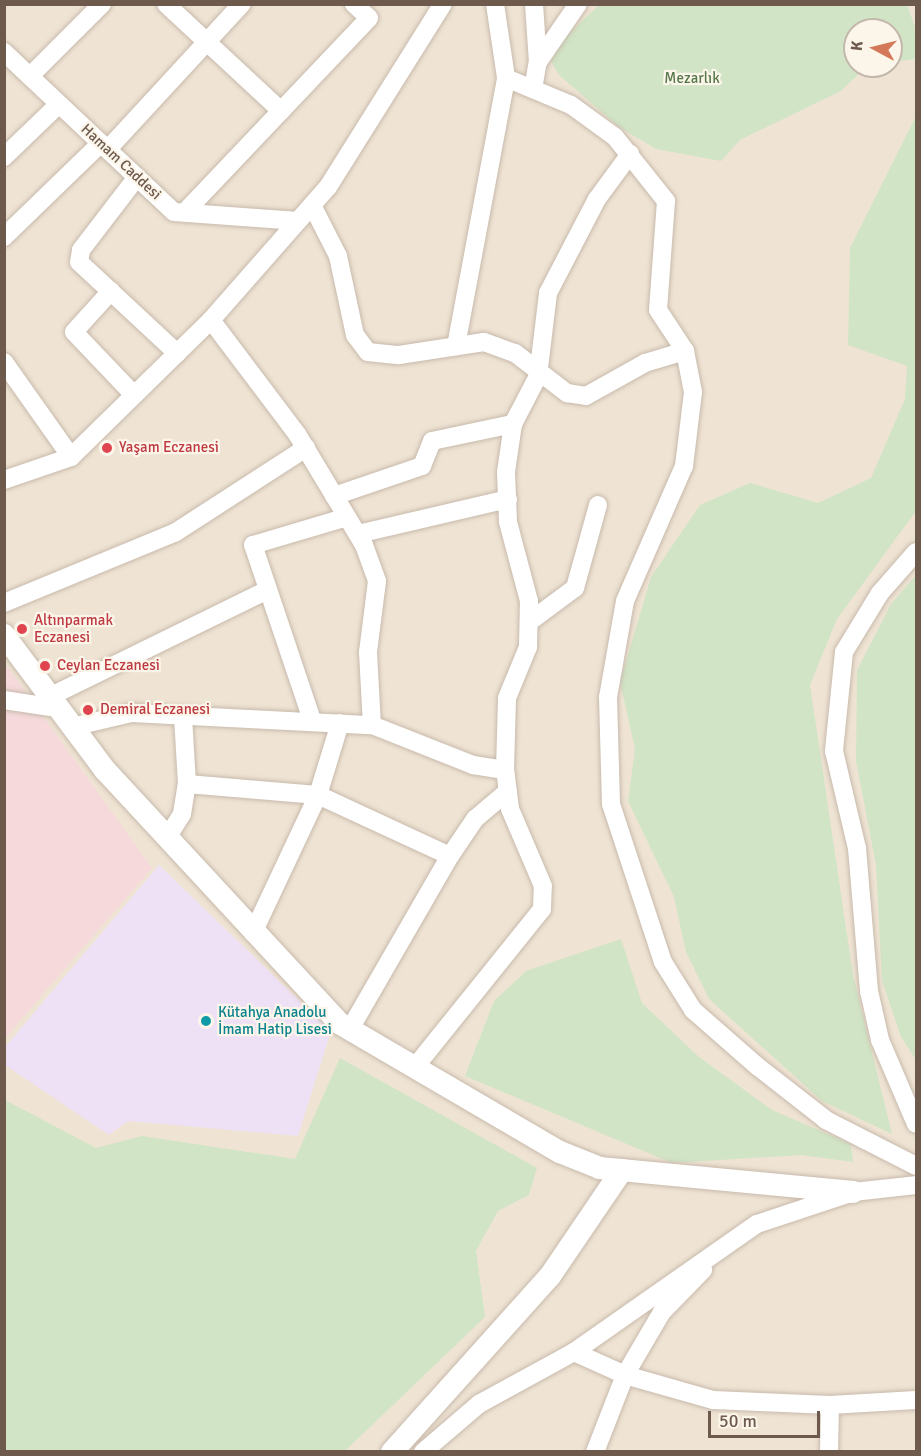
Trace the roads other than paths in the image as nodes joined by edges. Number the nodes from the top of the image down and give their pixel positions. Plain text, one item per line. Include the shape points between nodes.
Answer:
1 (102, 4) edge
2 (166, 4) edge
3 (242, 4) edge
4 (354, 4) edge
5 (443, 4) edge
6 (495, 4) edge
7 (534, 4) edge
8 (574, 7) edge
9 (206, 44) junction
10 (4, 52) edge
11 (538, 62) junction
12 (30, 76) junction
13 (506, 78) junction
14 (533, 89) junction
15 (59, 104) junction
16 (281, 111) junction
17 (104, 146) junction
18 (630, 154) junction
19 (4, 157) edge
20 (137, 177) junction
21 (312, 205) junction
22 (185, 212) junction
23 (298, 221) junction
24 (4, 237) edge
25 (111, 291) junction
26 (211, 320) junction
27 (456, 346) junction
28 (685, 351) junction
29 (177, 353) junction
30 (4, 362) edge
31 (538, 376) junction
32 (134, 395) junction
33 (513, 424) junction
34 (306, 448) junction
35 (71, 457) junction
36 (4, 480) edge
37 (334, 496) junction
38 (507, 499) junction
39 (598, 505) dead end
40 (347, 517) junction
41 (357, 534) junction
42 (916, 552) edge
43 (267, 590) junction
44 (4, 603) edge
45 (529, 621) junction
46 (4, 635) edge
47 (4, 700) edge
48 (53, 702) junction
49 (183, 717) junction
50 (312, 720) junction
51 (340, 723) junction
52 (372, 725) junction
53 (72, 727) junction
54 (505, 770) junction
55 (187, 784) junction
56 (508, 791) junction
57 (318, 795) junction
58 (167, 838) junction
59 (450, 856) junction
60 (253, 933) junction
61 (350, 1029) junction
62 (415, 1067) junction
63 (916, 1124) edge
64 (916, 1167) edge
65 (622, 1170) junction
66 (916, 1185) edge
67 (853, 1192) junction
68 (916, 1198) edge
69 (720, 1249) junction
70 (574, 1352) junction
71 (625, 1375) junction
72 (916, 1400) edge
73 (830, 1405) junction
74 (392, 1452) edge
75 (423, 1452) edge
76 (595, 1452) edge
77 (829, 1452) edge

1 - 12 street
2 - 9 street
3 - 9 street
4 - 16 street via 369,18
5 - 21 street
6 - 13 street
7 - 11 street
8 - 11 street
9 - 16 street
9 - 17 street
10 - 12 street, Hamam Caddesi
11 - 14 street
12 - 15 street, Hamam Caddesi
13 - 14 street
13 - 27 street
14 - 18 street via 571,105
15 - 17 street, Hamam Caddesi
15 - 19 street
16 - 22 street
17 - 20 street, Hamam Caddesi
17 - 24 street
18 - 28 street via 666,201 658,310
18 - 31 street via 597,199 548,293
20 - 22 street, Hamam Caddesi via 174,212
20 - 25 street via 81,250 79,262
21 - 23 street
21 - 27 street via 339,256 355,335 368,352 399,355
22 - 23 street, Hamam Caddesi
23 - 26 street
25 - 29 street
25 - 32 street via 74,332
26 - 29 street
26 - 34 street
27 - 31 street via 484,342 515,353
28 - 31 street via 645,363 586,396 567,393
28 - 64 street via 693,392 684,466 625,601 608,697 611,804 663,962 693,1010 826,1120
29 - 32 street
30 - 35 street
31 - 33 street
32 - 35 street
33 - 37 street via 432,441 422,466
33 - 38 street
34 - 37 street
34 - 44 street via 176,532
35 - 36 street
37 - 40 street
38 - 41 street
38 - 45 street
39 - 45 street via 575,588
40 - 41 street
40 - 43 street via 253,545
41 - 52 street via 377,581 368,652
42 - 63 street via 880,593 844,652 834,751 857,848 869,991 880,1040
43 - 48 street
43 - 50 street
45 - 54 street via 528,647 507,698
46 - 48 street
47 - 48 street
48 - 53 street
49 - 50 street
49 - 53 street via 131,713
49 - 55 street
50 - 51 street
51 - 52 street
51 - 57 street
52 - 54 street via 473,765
53 - 58 street
54 - 56 street
55 - 57 street
55 - 58 street via 182,814
56 - 59 street via 475,819
56 - 62 street via 543,886 542,909
57 - 59 street
57 - 60 street
58 - 60 street
59 - 61 street
60 - 61 street
61 - 62 street
62 - 65 street via 560,1152
65 - 67 street
65 - 74 street via 550,1276
66 - 67 street
67 - 68 street
67 - 69 street via 757,1224
69 - 70 street
69 - 71 street via 662,1312
70 - 71 street
70 - 75 street via 478,1404
71 - 73 street via 713,1400
71 - 76 street
72 - 73 street
73 - 77 street

